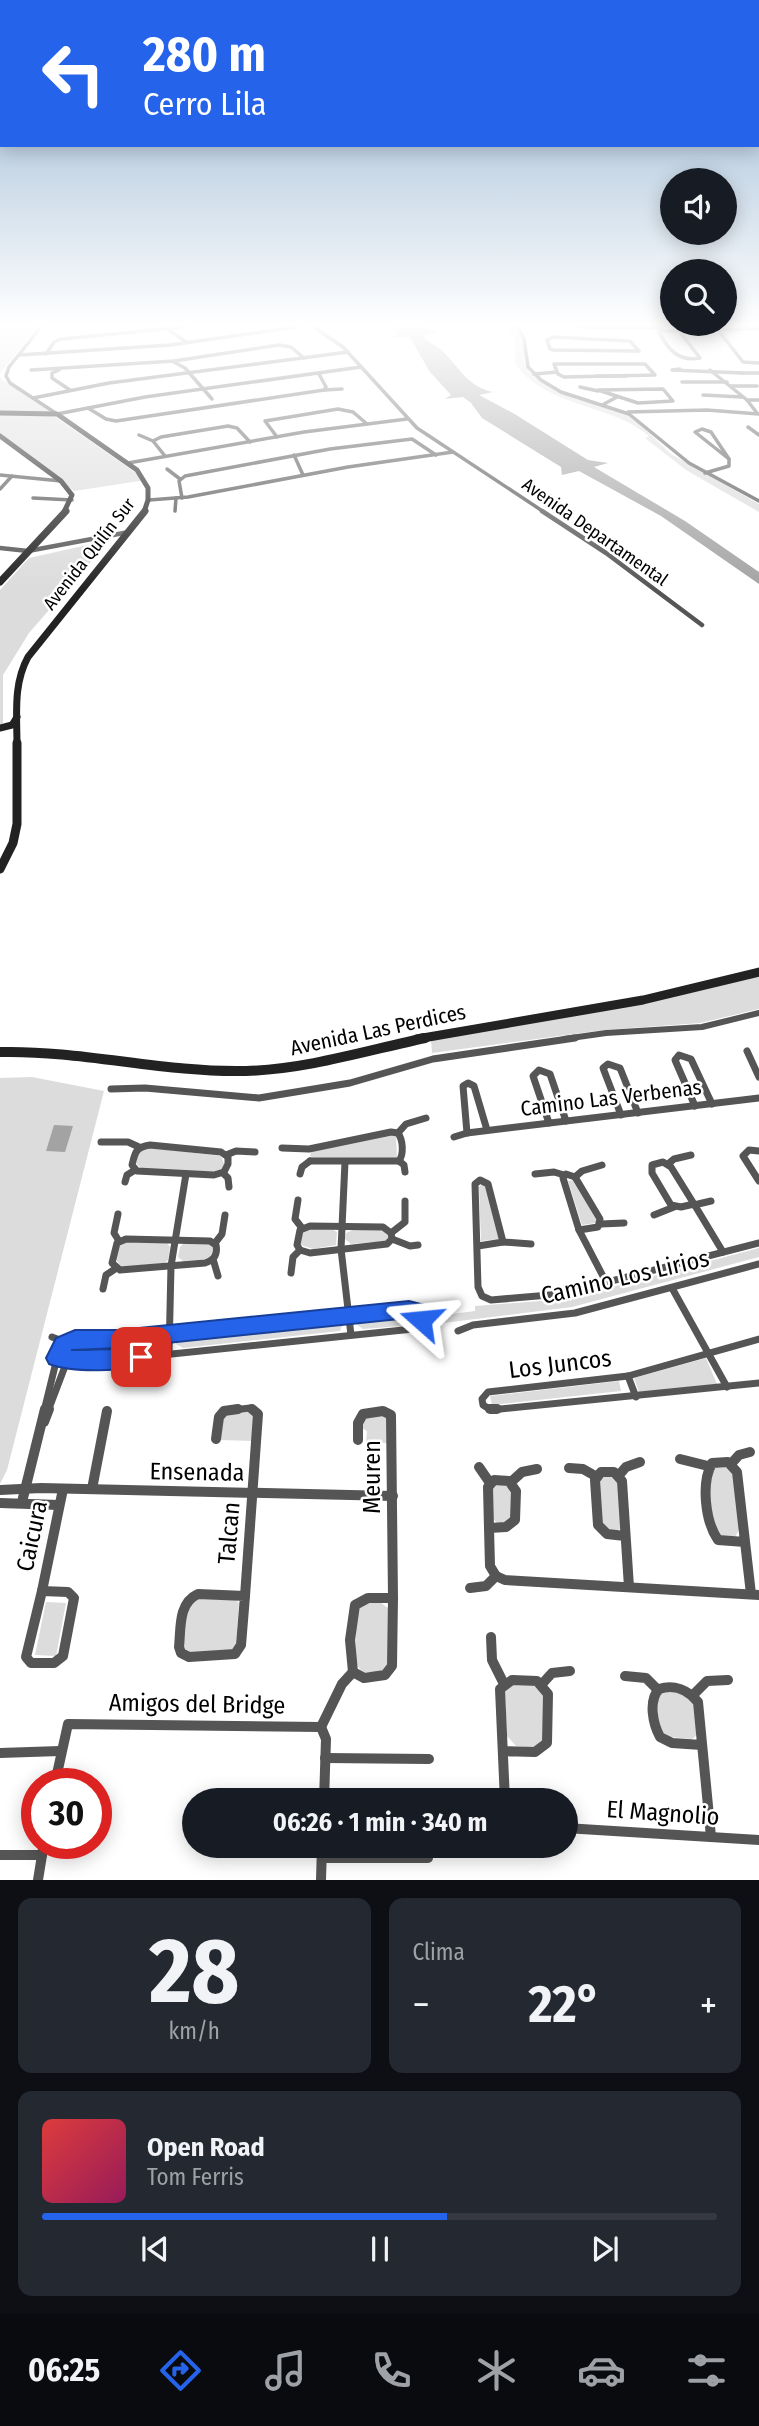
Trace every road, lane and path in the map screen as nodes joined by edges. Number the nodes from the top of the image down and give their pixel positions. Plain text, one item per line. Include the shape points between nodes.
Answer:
1 (58, 415) edge
2 (99, 415) edge
3 (154, 415) edge
4 (305, 415) edge
5 (357, 415) edge
6 (402, 415) edge
7 (629, 415) edge
8 (406, 419) junction
9 (367, 424) junction
10 (747, 427) dead end
11 (139, 435) dead end
12 (0, 436) edge
13 (759, 436) edge
14 (277, 437) junction
15 (153, 441) junction
16 (250, 442) junction
17 (453, 452) junction
18 (295, 455) junction
19 (436, 455) junction
20 (166, 456) junction
21 (729, 459) junction
22 (126, 461) junction
23 (167, 469) dead end
24 (705, 473) junction
25 (0, 475) edge
26 (303, 475) junction
27 (12, 476) junction
28 (180, 479) junction
29 (61, 481) junction
30 (0, 489) edge
31 (33, 498) dead end
32 (178, 498) junction
33 (149, 499) junction
34 (72, 500) junction
35 (759, 501) edge
36 (175, 511) dead end
37 (128, 533) junction
38 (0, 550) edge
39 (27, 552) junction
40 (0, 582) edge
41 (702, 625) dead end
42 (17, 716) junction
43 (4, 727) edge
44 (19, 734) junction
45 (0, 869) edge
46 (759, 972) edge
47 (759, 1013) edge
48 (747, 1051) dead end
49 (0, 1052) edge
50 (759, 1077) edge
51 (111, 1089) dead end
52 (759, 1098) edge
53 (712, 1104) junction
54 (695, 1106) junction
55 (638, 1112) junction
56 (621, 1115) junction
57 (426, 1118) dead end
58 (566, 1121) junction
59 (549, 1123) junction
60 (487, 1130) junction
61 (398, 1133) junction
62 (467, 1133) junction
63 (453, 1137) dead end
64 (101, 1142) dead end
65 (139, 1147) junction
66 (282, 1148) dead end
67 (309, 1149) junction
68 (759, 1151) edge
69 (255, 1152) dead end
70 (226, 1155) junction
71 (691, 1155) dead end
72 (310, 1161) junction
73 (399, 1161) junction
74 (345, 1163) junction
75 (668, 1164) junction
76 (602, 1165) dead end
77 (135, 1170) junction
78 (405, 1172) dead end
79 (223, 1173) junction
80 (186, 1174) junction
81 (300, 1174) dead end
82 (535, 1174) dead end
83 (564, 1175) junction
84 (575, 1177) junction
85 (759, 1181) edge
86 (125, 1182) dead end
87 (229, 1187) dead end
88 (298, 1200) dead end
89 (405, 1201) dead end
90 (711, 1201) dead end
91 (694, 1205) junction
92 (674, 1206) junction
93 (118, 1214) dead end
94 (225, 1215) dead end
95 (654, 1215) dead end
96 (624, 1223) dead end
97 (601, 1224) junction
98 (341, 1227) junction
99 (302, 1228) junction
100 (579, 1230) junction
101 (392, 1236) junction
102 (175, 1240) junction
103 (119, 1241) junction
104 (503, 1242) junction
105 (215, 1243) junction
106 (759, 1243) edge
107 (531, 1244) dead end
108 (418, 1245) dead end
109 (478, 1246) junction
110 (341, 1249) junction
111 (300, 1250) junction
112 (723, 1252) junction
113 (214, 1259) junction
114 (759, 1264) edge
115 (171, 1266) junction
116 (115, 1269) junction
117 (291, 1273) dead end
118 (218, 1276) dead end
119 (606, 1282) junction
120 (672, 1288) junction
121 (103, 1289) dead end
122 (349, 1315) junction
123 (458, 1331) dead end
124 (168, 1334) junction
125 (351, 1335) junction
126 (52, 1337) dead end
127 (759, 1339) edge
128 (65, 1342) junction
129 (708, 1353) junction
130 (169, 1354) junction
131 (57, 1358) junction
132 (67, 1360) junction
133 (628, 1376) junction
134 (759, 1383) edge
135 (727, 1387) junction
136 (53, 1390) junction
137 (636, 1397) junction
138 (107, 1411) dead end
139 (216, 1439) dead end
140 (358, 1440) dead end
141 (750, 1452) dead end
142 (680, 1459) dead end
143 (640, 1462) dead end
144 (731, 1464) junction
145 (708, 1466) junction
146 (479, 1467) dead end
147 (569, 1468) dead end
148 (537, 1469) dead end
149 (619, 1475) junction
150 (597, 1477) junction
151 (512, 1482) junction
152 (490, 1483) junction
153 (27, 1489) junction
154 (63, 1489) junction
155 (92, 1489) junction
156 (0, 1490) edge
157 (253, 1493) junction
158 (393, 1496) junction
159 (22, 1502) junction
160 (0, 1503) edge
161 (59, 1505) junction
162 (489, 1528) junction
163 (625, 1536) junction
164 (744, 1542) junction
165 (496, 1576) junction
166 (629, 1587) junction
167 (470, 1588) dead end
168 (42, 1591) junction
169 (755, 1595) edge
170 (245, 1596) junction
171 (393, 1598) junction
172 (491, 1637) dead end
173 (570, 1671) dead end
174 (353, 1672) junction
175 (625, 1675) dead end
176 (728, 1680) dead end
177 (504, 1684) junction
178 (542, 1684) junction
179 (659, 1690) junction
180 (694, 1694) junction
181 (321, 1727) junction
182 (702, 1745) junction
183 (61, 1751) junction
184 (503, 1751) junction
185 (0, 1753) edge
186 (325, 1758) junction
187 (429, 1759) dead end
188 (58, 1768) edge
189 (324, 1788) edge
190 (504, 1788) edge
191 (578, 1829) edge
192 (711, 1837) junction
193 (759, 1840) edge
194 (0, 1855) edge
195 (21, 1855) edge
196 (322, 1858) edge
197 (41, 1859) edge
198 (38, 1880) edge
199 (321, 1880) edge

1 - 22 street, Avenida Quilín Sur
2 - 3 street via 119,420
4 - 14 street via 265,421
5 - 9 street
6 - 8 street, Avenida Departamental
7 - 24 street via 674,454
8 - 9 street
8 - 17 street, Avenida Departamental
9 - 14 street
10 - 13 street
11 - 15 street
12 - 29 street
14 - 16 street
15 - 16 street via 232,426
15 - 20 street
16 - 20 street
17 - 19 street
17 - 41 street, Avenida Departamental via 606,553
18 - 19 street via 412,439
18 - 26 street
18 - 28 street
19 - 26 street
20 - 22 street
21 - 21 street via 711,432 695,431 701,439
21 - 24 street via 729,466
22 - 33 street, Avenida Quilín Sur via 145,480
23 - 28 street
24 - 35 street
25 - 27 street
26 - 32 street
27 - 29 street
27 - 30 street
28 - 32 street
29 - 34 street via 71,490
31 - 34 street
32 - 33 street
32 - 36 street
33 - 37 street, Avenida Quilín Sur
34 - 39 street
37 - 39 street
37 - 42 street, Avenida Quilín Sur via 24,664 18,678
38 - 39 street
39 - 40 street
42 - 43 street via 15,723
42 - 44 street, Avenida Quilín Sur
43 - 44 street via 16,728
44 - 45 street, Avenida Quilín Sur via 16,831
46 - 49 street, Avenida Las Perdices via 615,1005 267,1070 198,1069 60,1052
47 - 51 street, Avenida Las Perdices via 702,1027 613,1033 433,1059 350,1083 259,1098
48 - 50 street
52 - 53 street, Camino Las Verbenas
53 - 54 street, Camino Las Verbenas
53 - 54 street via 690,1058 679,1055 675,1060
54 - 55 street, Camino Las Verbenas
55 - 56 street, Camino Las Verbenas
55 - 56 street via 620,1068 608,1064 603,1068
56 - 58 street, Camino Las Verbenas
57 - 61 street via 406,1124
58 - 59 street, Camino Las Verbenas
58 - 59 street via 550,1074 539,1070 533,1076
59 - 60 street, Camino Las Verbenas
60 - 62 street, Camino Las Verbenas
60 - 62 street via 474,1086 468,1083 463,1086
61 - 67 street
61 - 73 street via 402,1139
62 - 63 street, Camino Las Verbenas
64 - 65 street via 128,1142
65 - 70 street
65 - 77 street via 132,1163
66 - 67 street
67 - 72 street
68 - 85 street via 743,1154
69 - 70 street
70 - 79 street via 229,1163
71 - 75 street
72 - 74 street
72 - 81 street
73 - 74 street
73 - 78 street
74 - 98 street
75 - 91 street
75 - 92 street via 657,1163 651,1170
76 - 84 street
77 - 80 street
77 - 86 street
79 - 80 street
79 - 87 street
80 - 102 street
82 - 83 street
83 - 84 street
83 - 100 street
84 - 97 street
88 - 99 street via 295,1219
89 - 101 street via 405,1222
90 - 91 street
91 - 92 street
91 - 112 street
92 - 95 street
93 - 103 street via 114,1233
94 - 105 street via 222,1234
96 - 97 street
97 - 100 street
98 - 99 street
98 - 101 street via 383,1227
98 - 110 street
99 - 111 street
100 - 119 street
101 - 108 street
101 - 110 street via 384,1245
102 - 103 street
102 - 105 street
102 - 115 street
103 - 116 street via 112,1263
104 - 107 street
104 - 109 street
104 - 109 street via 488,1184 480,1180 475,1184
105 - 113 street
106 - 112 street
109 - 119 street via 478,1287 485,1298 561,1294
110 - 111 street
110 - 122 street
111 - 117 street via 293,1257
112 - 119 street
113 - 115 street
113 - 118 street
114 - 120 street, Camino Los Lirios
115 - 116 street
115 - 124 street
116 - 121 street via 106,1275
120 - 123 street, Camino Los Lirios via 575,1313 473,1325
120 - 129 street
122 - 124 street
122 - 125 street
122 - 125 street via 412,1309 421,1315 416,1328
124 - 128 street
124 - 130 street
125 - 130 street
126 - 128 street
127 - 129 street, Los Juncos
128 - 131 street
129 - 133 street, Los Juncos
129 - 135 street
130 - 132 street
131 - 132 street
131 - 136 street
132 - 136 street
133 - 137 street
133 - 137 street, Los Juncos via 488,1392 482,1402 491,1410
134 - 135 street, Los Juncos
135 - 137 street, Los Juncos
136 - 153 street
138 - 155 street
139 - 157 street, Talcan via 222,1413 247,1408 256,1412
140 - 158 street, Meuren via 363,1414 380,1411 391,1415
141 - 144 street
142 - 145 street
143 - 149 street via 626,1466
144 - 145 street via 720,1461
144 - 164 street via 738,1477
145 - 164 street via 711,1532 718,1540
146 - 152 street
147 - 150 street
148 - 151 street via 522,1472
149 - 150 street via 605,1471
149 - 163 street
150 - 163 street via 600,1529
151 - 152 street
151 - 162 street via 515,1520 506,1527
152 - 162 street
153 - 154 street, Ensenada
153 - 156 street, Ensenada
153 - 159 street
154 - 155 street, Ensenada
154 - 161 street, Caicura
155 - 157 street, Ensenada
157 - 158 street, Ensenada
157 - 170 street, Talcan
158 - 171 street, Meuren
159 - 160 street
159 - 161 street
161 - 168 street, Caicura
162 - 165 street via 490,1566
163 - 166 street
164 - 169 street
165 - 166 street
165 - 167 street via 486,1586
166 - 169 street
168 - 168 street, Caicura via 26,1657 31,1663 54,1664 63,1656 74,1598 68,1592
170 - 170 street, Talcan via 241,1645 235,1654 189,1657 181,1653 184,1605 190,1597
171 - 174 street via 364,1598 355,1604
171 - 174 street, Meuren via 391,1669 378,1677 364,1678
172 - 177 street via 493,1665
173 - 178 street via 552,1673
174 - 181 street
175 - 179 street via 646,1678
176 - 180 street via 707,1681
177 - 178 street via 512,1680
177 - 184 street via 500,1693
178 - 184 street via 548,1698 546,1745 535,1752
179 - 180 street via 684,1689
179 - 182 street via 653,1698 657,1735 668,1742
180 - 182 street
181 - 183 street, Amigos del Bridge via 73,1723 65,1728
181 - 186 street
182 - 192 street
183 - 185 street
183 - 188 street
184 - 190 street
186 - 187 street
186 - 189 street
191 - 192 street, El Magnolio
192 - 193 street, El Magnolio
194 - 195 street
196 - 199 street
197 - 198 street

